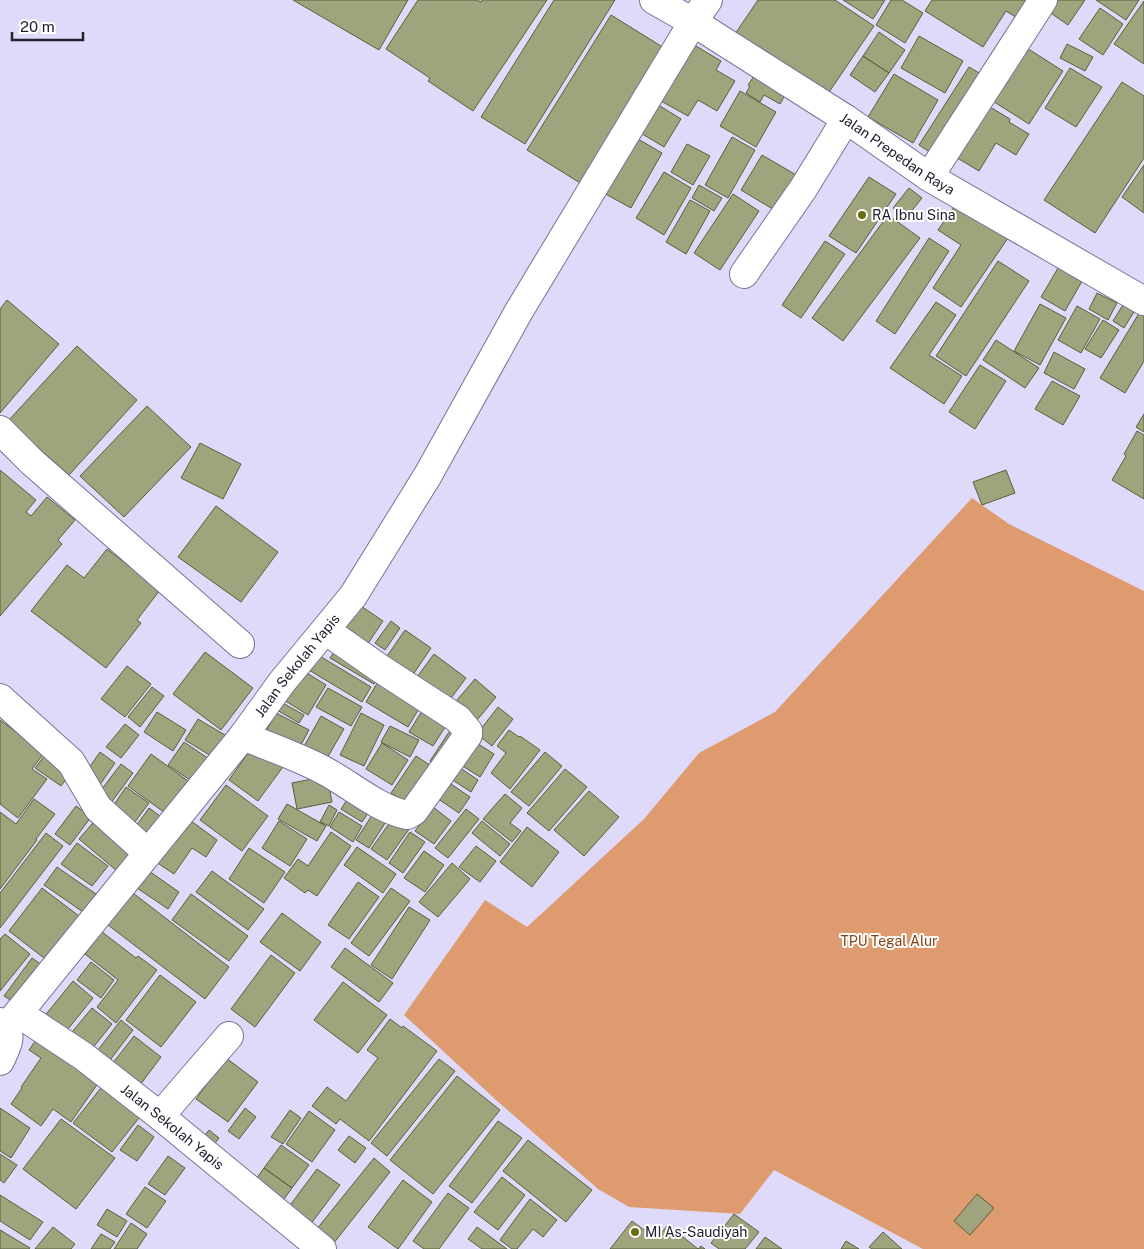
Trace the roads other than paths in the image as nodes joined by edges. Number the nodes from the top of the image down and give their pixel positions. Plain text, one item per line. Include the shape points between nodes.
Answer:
1 (654, 0) edge
2 (708, 0) edge
3 (1043, 0) edge
4 (693, 22) junction
5 (846, 119) junction
6 (929, 177) junction
7 (744, 274) dead end
8 (1144, 301) edge
9 (0, 430) edge
10 (325, 630) junction
11 (240, 644) dead end
12 (0, 698) edge
13 (243, 736) junction
14 (148, 853) junction
15 (8, 1021) edge
16 (229, 1036) dead end
17 (0, 1061) edge
18 (160, 1116) junction
19 (322, 1249) edge

1 - 4 street, Jalan Prepedan Raya
2 - 4 street, Jalan Sekolah Yapis
3 - 6 street
4 - 5 street, Jalan Prepedan Raya
4 - 10 street, Jalan Sekolah Yapis via 519,311 428,475 353,596
5 - 6 street, Jalan Prepedan Raya
5 - 7 street via 803,189
6 - 8 street, Jalan Prepedan Raya
9 - 11 street via 32,462
10 - 13 street, Jalan Sekolah Yapis
10 - 13 street via 458,719 468,731 468,736 414,811 401,814 325,771
12 - 14 street via 71,762 98,808
13 - 14 street, Jalan Sekolah Yapis
14 - 15 street, Jalan Sekolah Yapis
15 - 17 street via 9,1040
15 - 18 street, Jalan Sekolah Yapis via 83,1056
16 - 18 street
18 - 19 street, Jalan Sekolah Yapis

